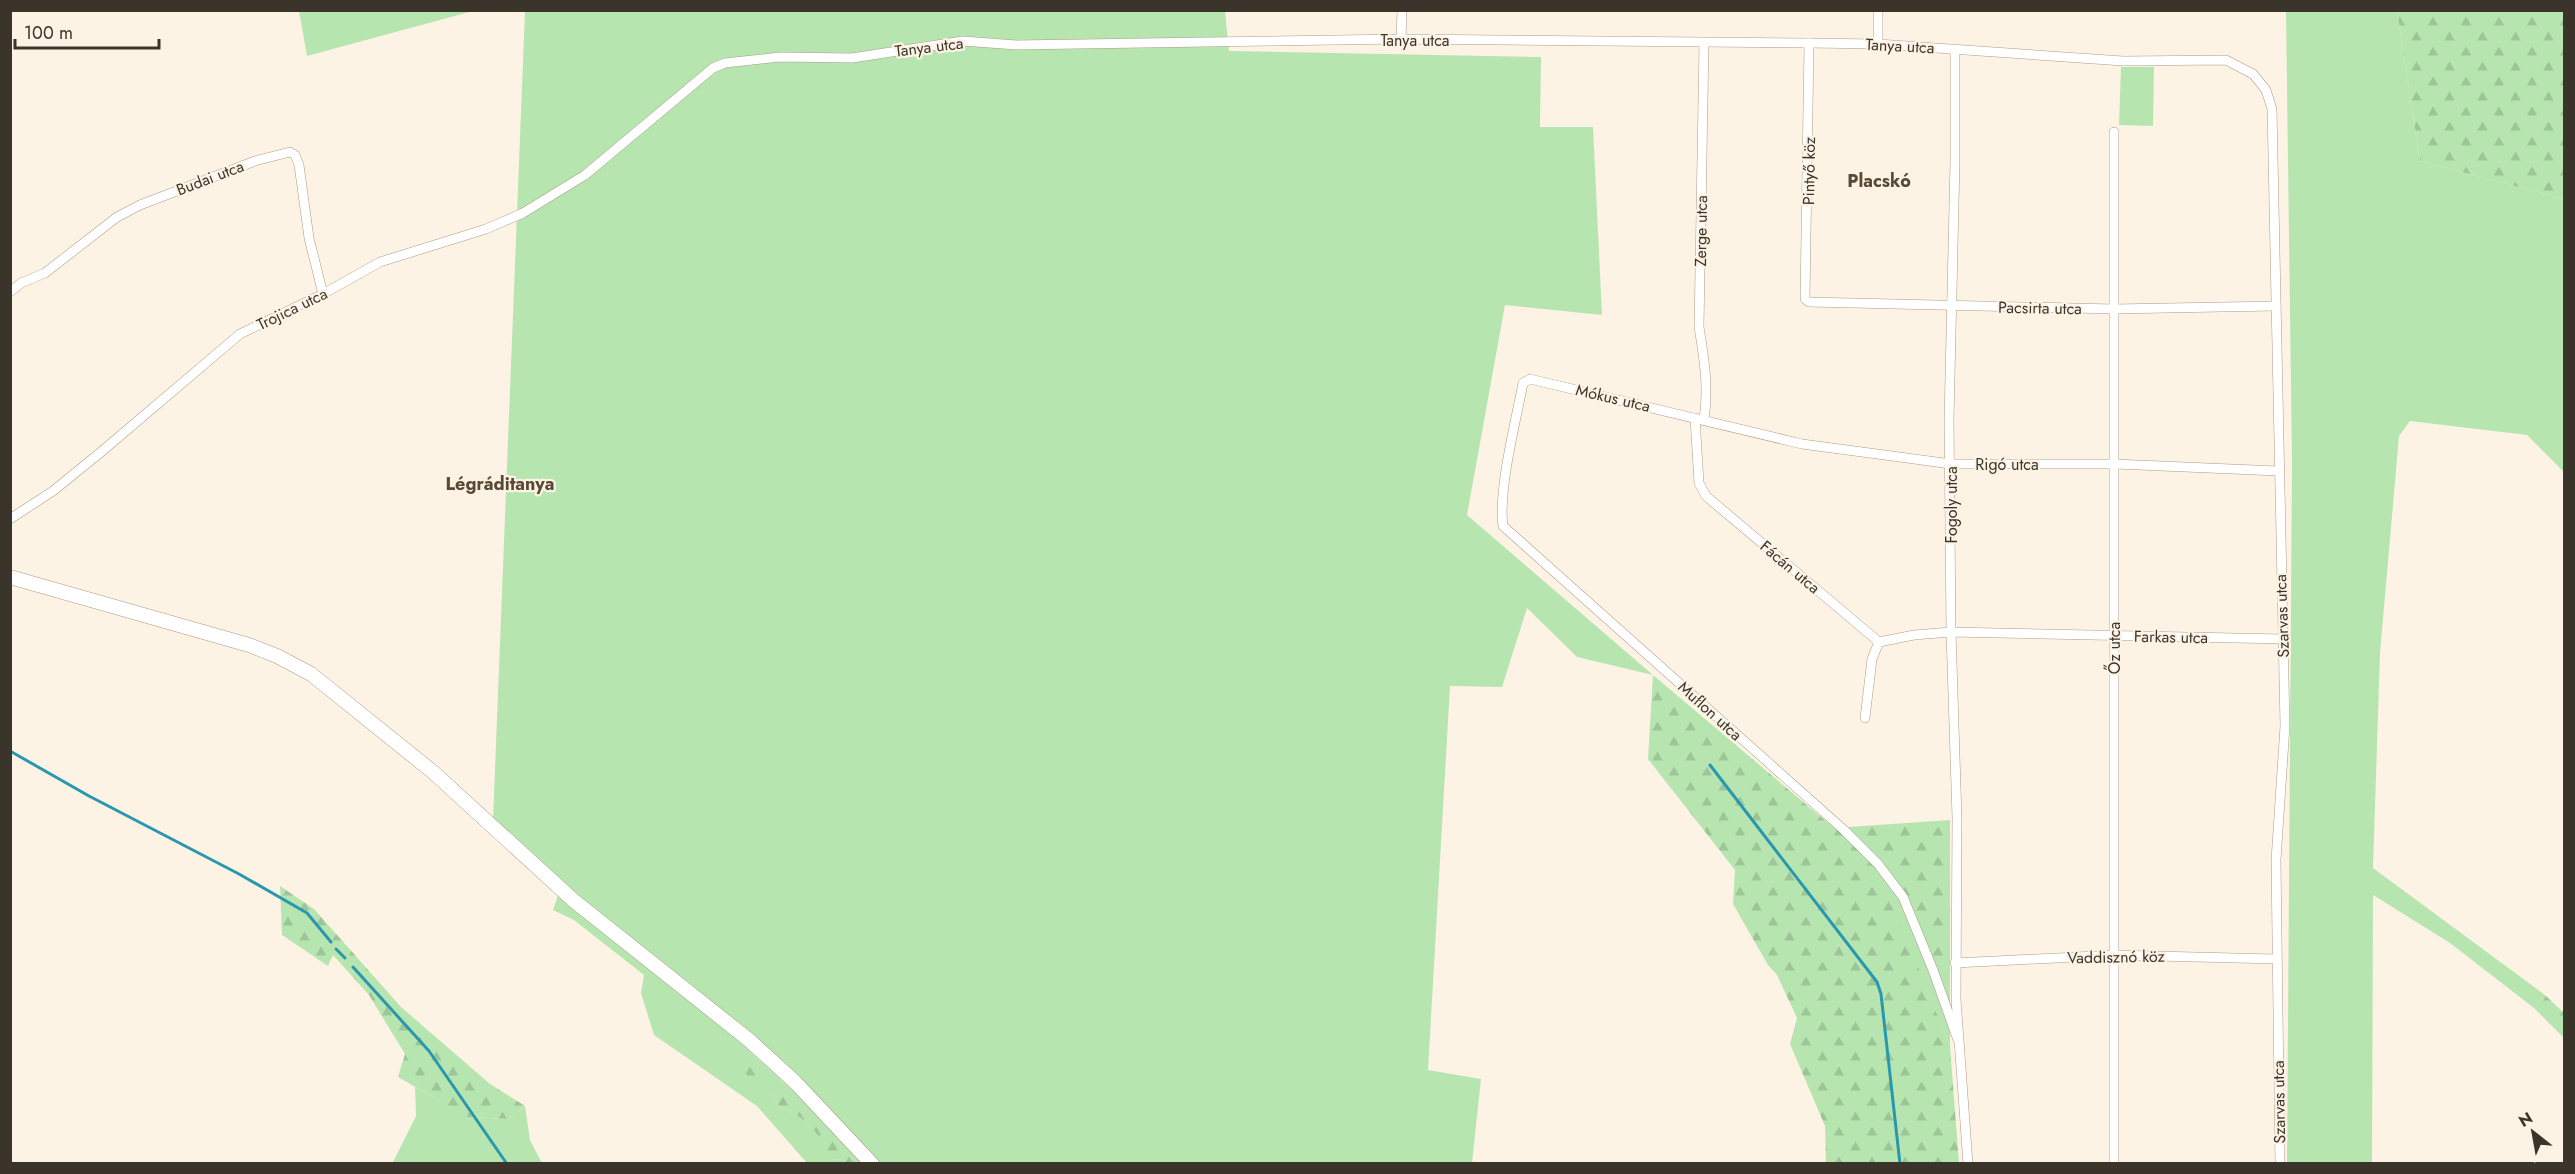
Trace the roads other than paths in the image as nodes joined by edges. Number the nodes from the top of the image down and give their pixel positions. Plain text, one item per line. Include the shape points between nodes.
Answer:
1 (1402, 10) edge
2 (1878, 10) edge
3 (1401, 39) junction
4 (1704, 43) junction
5 (1809, 43) junction
6 (1878, 44) junction
7 (1955, 48) junction
8 (2253, 74) joint
9 (2114, 132) dead end
10 (606, 156) joint
11 (10, 292) edge
12 (323, 294) junction
13 (1805, 299) joint
14 (1952, 306) junction
15 (2275, 306) junction
16 (2114, 309) junction
17 (1523, 383) joint
18 (1700, 418) junction
19 (1951, 464) junction
20 (2115, 464) junction
21 (2278, 471) junction
22 (10, 519) edge
23 (10, 577) edge
24 (1951, 632) junction
25 (2114, 636) junction
26 (2283, 639) junction
27 (1879, 642) junction
28 (1865, 718) dead end
29 (2115, 955) junction
30 (2276, 959) junction
31 (1955, 963) junction
32 (1958, 1040) junction
33 (872, 1164) edge
34 (1968, 1164) edge
35 (2114, 1164) edge
36 (2280, 1164) edge

1 - 3 street
2 - 6 street
3 - 4 street, Tanya utca
3 - 10 street, Tanya utca via 1016,45 963,41 852,58 780,57 725,63 706,73
4 - 5 street, Tanya utca
4 - 18 street, Zerge utca via 1699,327 1707,401
5 - 6 street, Tanya utca
5 - 13 street, Pintyő köz
6 - 7 street, Tanya utca
7 - 8 street, Tanya utca via 2123,61 2226,60
7 - 14 street, Fogoly utca
8 - 15 street, Szarvas utca via 2266,90 2272,109
9 - 16 street, Őz utca
10 - 12 street, Trojica utca via 585,175 523,213 380,262
11 - 12 street, Budai utca via 45,273 117,217 140,205 255,161 290,152 299,165 309,238
12 - 22 street, Trojica utca via 240,334 53,491
13 - 14 street, Pacsirta utca
14 - 16 street, Pacsirta utca
14 - 19 street, Fogoly utca
15 - 16 street, Pacsirta utca
15 - 21 street, Szarvas utca
16 - 20 street, Őz utca
17 - 18 street, Mókus utca via 1530,379
17 - 32 street, Muflon utca via 1507,475 1503,526 1878,864 1903,897
18 - 19 street, Rigó utca via 1802,444
18 - 27 street, Fácán utca via 1699,483 1706,496
19 - 20 street, Rigó utca
19 - 24 street, Fogoly utca
20 - 21 street, Rigó utca
20 - 25 street, Őz utca
21 - 26 street, Szarvas utca
23 - 33 street via 249,645 311,674 433,772 573,900 749,1040 795,1082
24 - 25 street, Farkas utca
24 - 27 street
24 - 31 street, Fogoly utca via 1957,818
25 - 26 street, Farkas utca
25 - 29 street, Őz utca
26 - 30 street, Szarvas utca via 2285,726 2276,860
27 - 28 street via 1872,659
29 - 30 street, Vaddisznó köz
29 - 31 street, Vaddisznó köz
29 - 35 street, Őz utca
30 - 36 street, Szarvas utca
31 - 32 street, Muflon utca
32 - 34 street, Muflon utca

